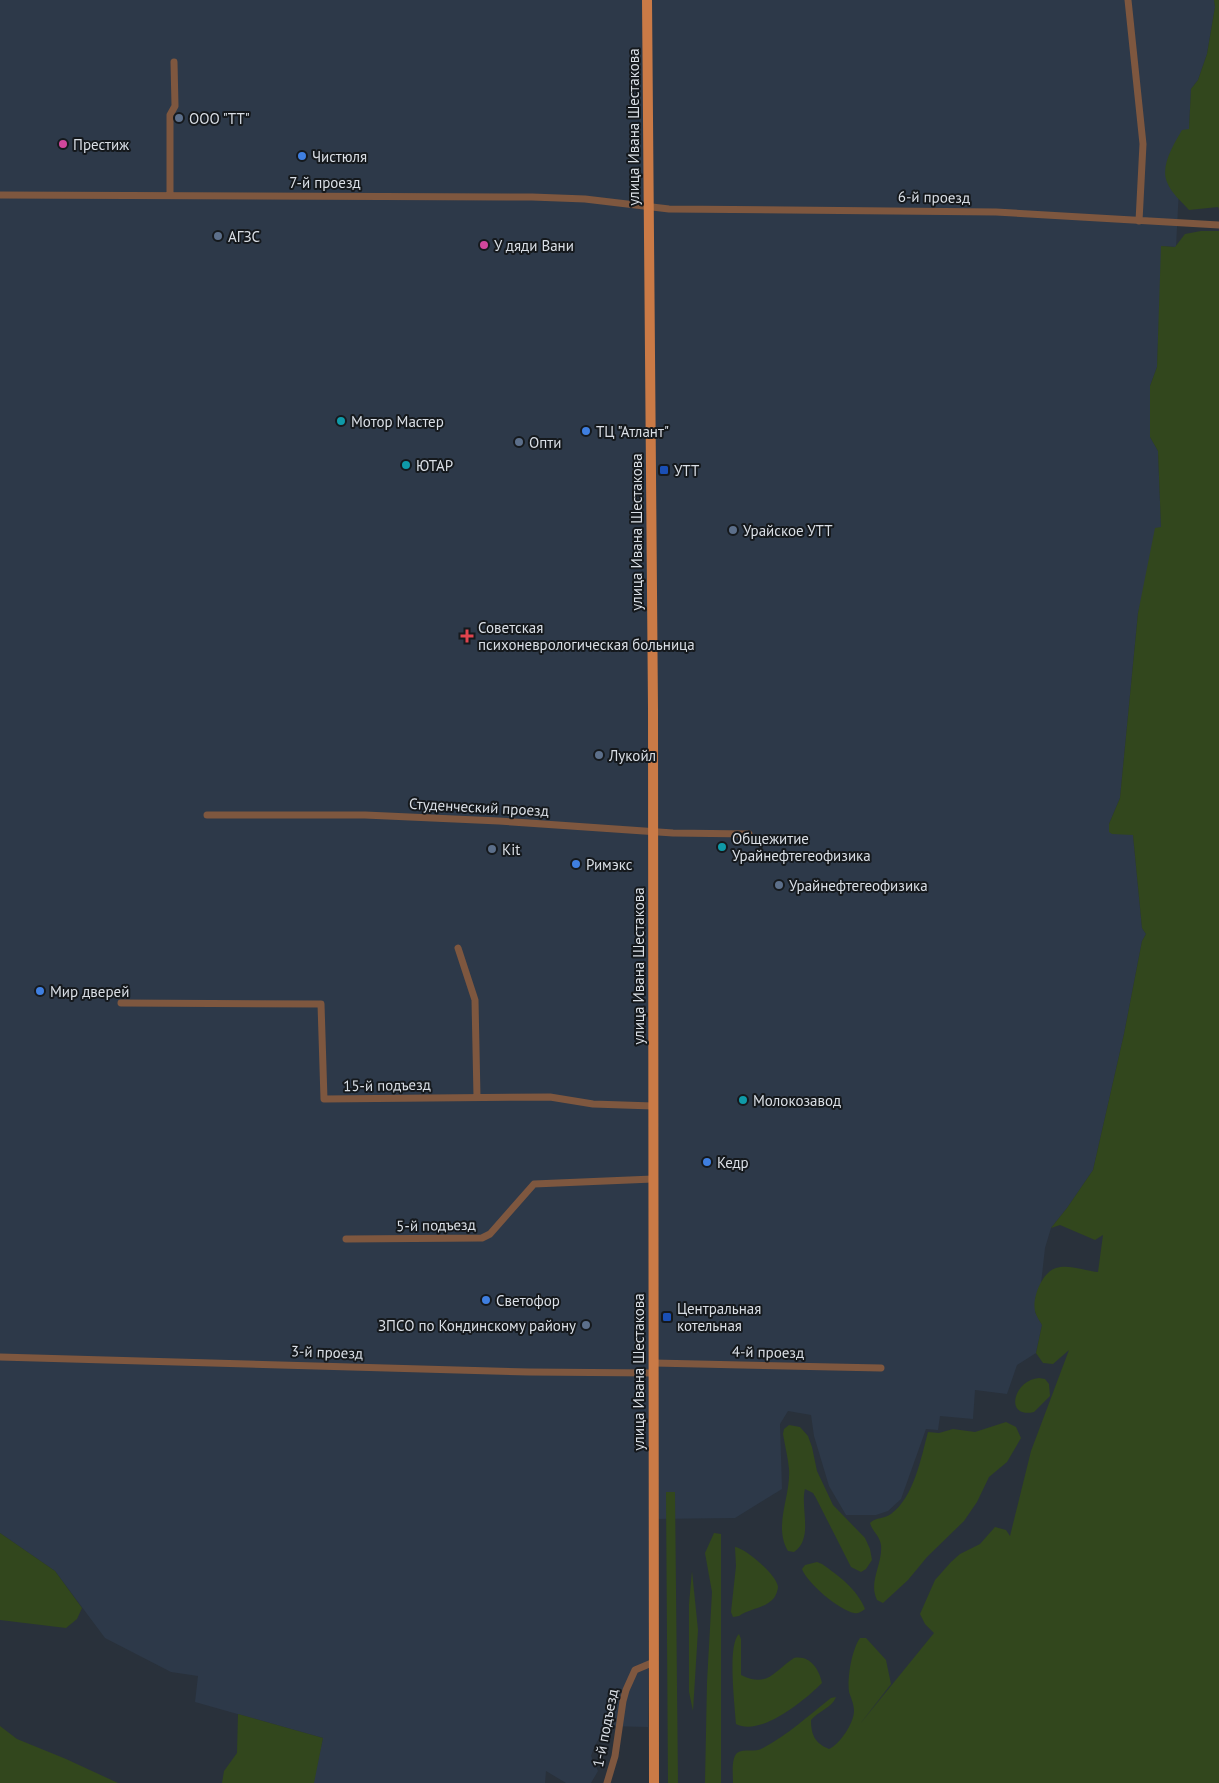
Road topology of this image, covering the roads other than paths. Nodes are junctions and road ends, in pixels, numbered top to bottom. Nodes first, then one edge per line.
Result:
1 (647, 0) edge
2 (1128, 0) edge
3 (174, 62) dead end
4 (0, 195) edge
5 (170, 196) junction
6 (649, 207) junction
7 (1139, 221) junction
8 (1219, 225) edge
9 (207, 815) dead end
10 (652, 831) junction
11 (749, 834) dead end
12 (458, 948) dead end
13 (121, 1004) dead end
14 (477, 1098) junction
15 (653, 1106) junction
16 (653, 1179) junction
17 (346, 1239) dead end
18 (0, 1357) edge
19 (653, 1368) junction
20 (881, 1368) dead end
21 (654, 1662) junction
22 (607, 1783) edge
23 (654, 1783) edge

1 - 6 main road, улица Ивана Шестакова
2 - 7 street
3 - 5 street
4 - 5 street, 7-й проезд
5 - 6 street, 7-й проезд
6 - 7 street, 6-й проезд
6 - 10 main road, улица Ивана Шестакова
7 - 8 street, 6-й проезд
9 - 10 street, Студенческий проезд
10 - 11 street, Студенческий проезд
10 - 15 main road, улица Ивана Шестакова
12 - 14 street
13 - 14 street, 15-й подъезд
14 - 15 street, 15-й подъезд
15 - 16 main road, улица Ивана Шестакова
16 - 17 street, 5-й подъезд
16 - 19 main road, улица Ивана Шестакова
18 - 19 street, 3-й проезд
19 - 20 street, 4-й проезд
19 - 21 main road, улица Ивана Шестакова
21 - 22 street, 1-й подъезд
21 - 23 main road, улица Ивана Шестакова

